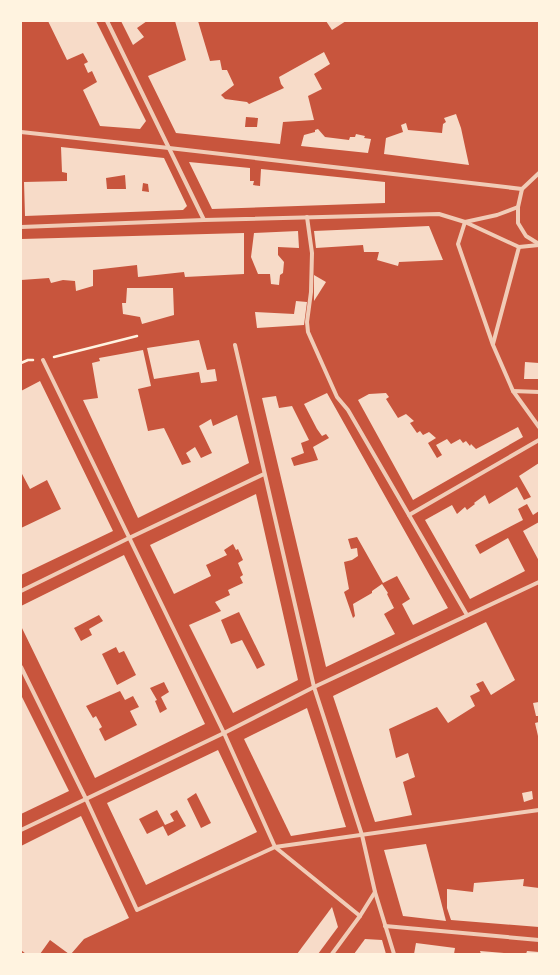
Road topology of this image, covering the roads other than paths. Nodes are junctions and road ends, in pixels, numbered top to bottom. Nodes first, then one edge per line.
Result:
1 (107, 21) edge
2 (21, 132) edge
3 (169, 148) junction
4 (539, 173) edge
5 (522, 189) junction
6 (518, 207) junction
7 (307, 217) junction
8 (204, 220) junction
9 (465, 222) junction
10 (21, 227) edge
11 (539, 245) edge
12 (519, 247) junction
13 (493, 344) junction
14 (235, 346) dead end
15 (43, 360) road end
16 (513, 391) junction
17 (539, 392) edge
18 (539, 427) edge
19 (539, 440) edge
20 (264, 474) junction
21 (409, 515) junction
22 (129, 538) junction
23 (539, 582) edge
24 (21, 591) edge
25 (467, 615) junction
26 (21, 666) edge
27 (314, 687) junction
28 (224, 733) junction
29 (86, 799) junction
30 (539, 810) edge
31 (21, 830) edge
32 (362, 835) junction
33 (275, 847) junction
34 (375, 892) junction
35 (360, 916) junction
36 (385, 926) junction
37 (539, 940) edge
38 (332, 954) edge
39 (394, 954) edge

1 - 3 street
2 - 3 street
3 - 5 street
3 - 8 street
4 - 5 street
5 - 6 street
6 - 9 street
6 - 11 street
7 - 8 street
7 - 9 street
7 - 21 street
8 - 10 street
9 - 12 street
9 - 13 street
11 - 12 street
12 - 13 street
13 - 16 street
14 - 20 street
15 - 22 street
16 - 17 street
16 - 18 street
19 - 21 street
20 - 22 street
20 - 27 street
21 - 25 street
22 - 24 street
22 - 28 street
23 - 25 street
25 - 27 street
26 - 29 street
27 - 28 street
27 - 32 street
28 - 29 street
28 - 33 street
29 - 31 street
29 - 33 street
30 - 32 street
32 - 33 street
32 - 34 street
33 - 35 street
34 - 35 street
34 - 36 street
35 - 38 street
36 - 37 street
36 - 39 street

